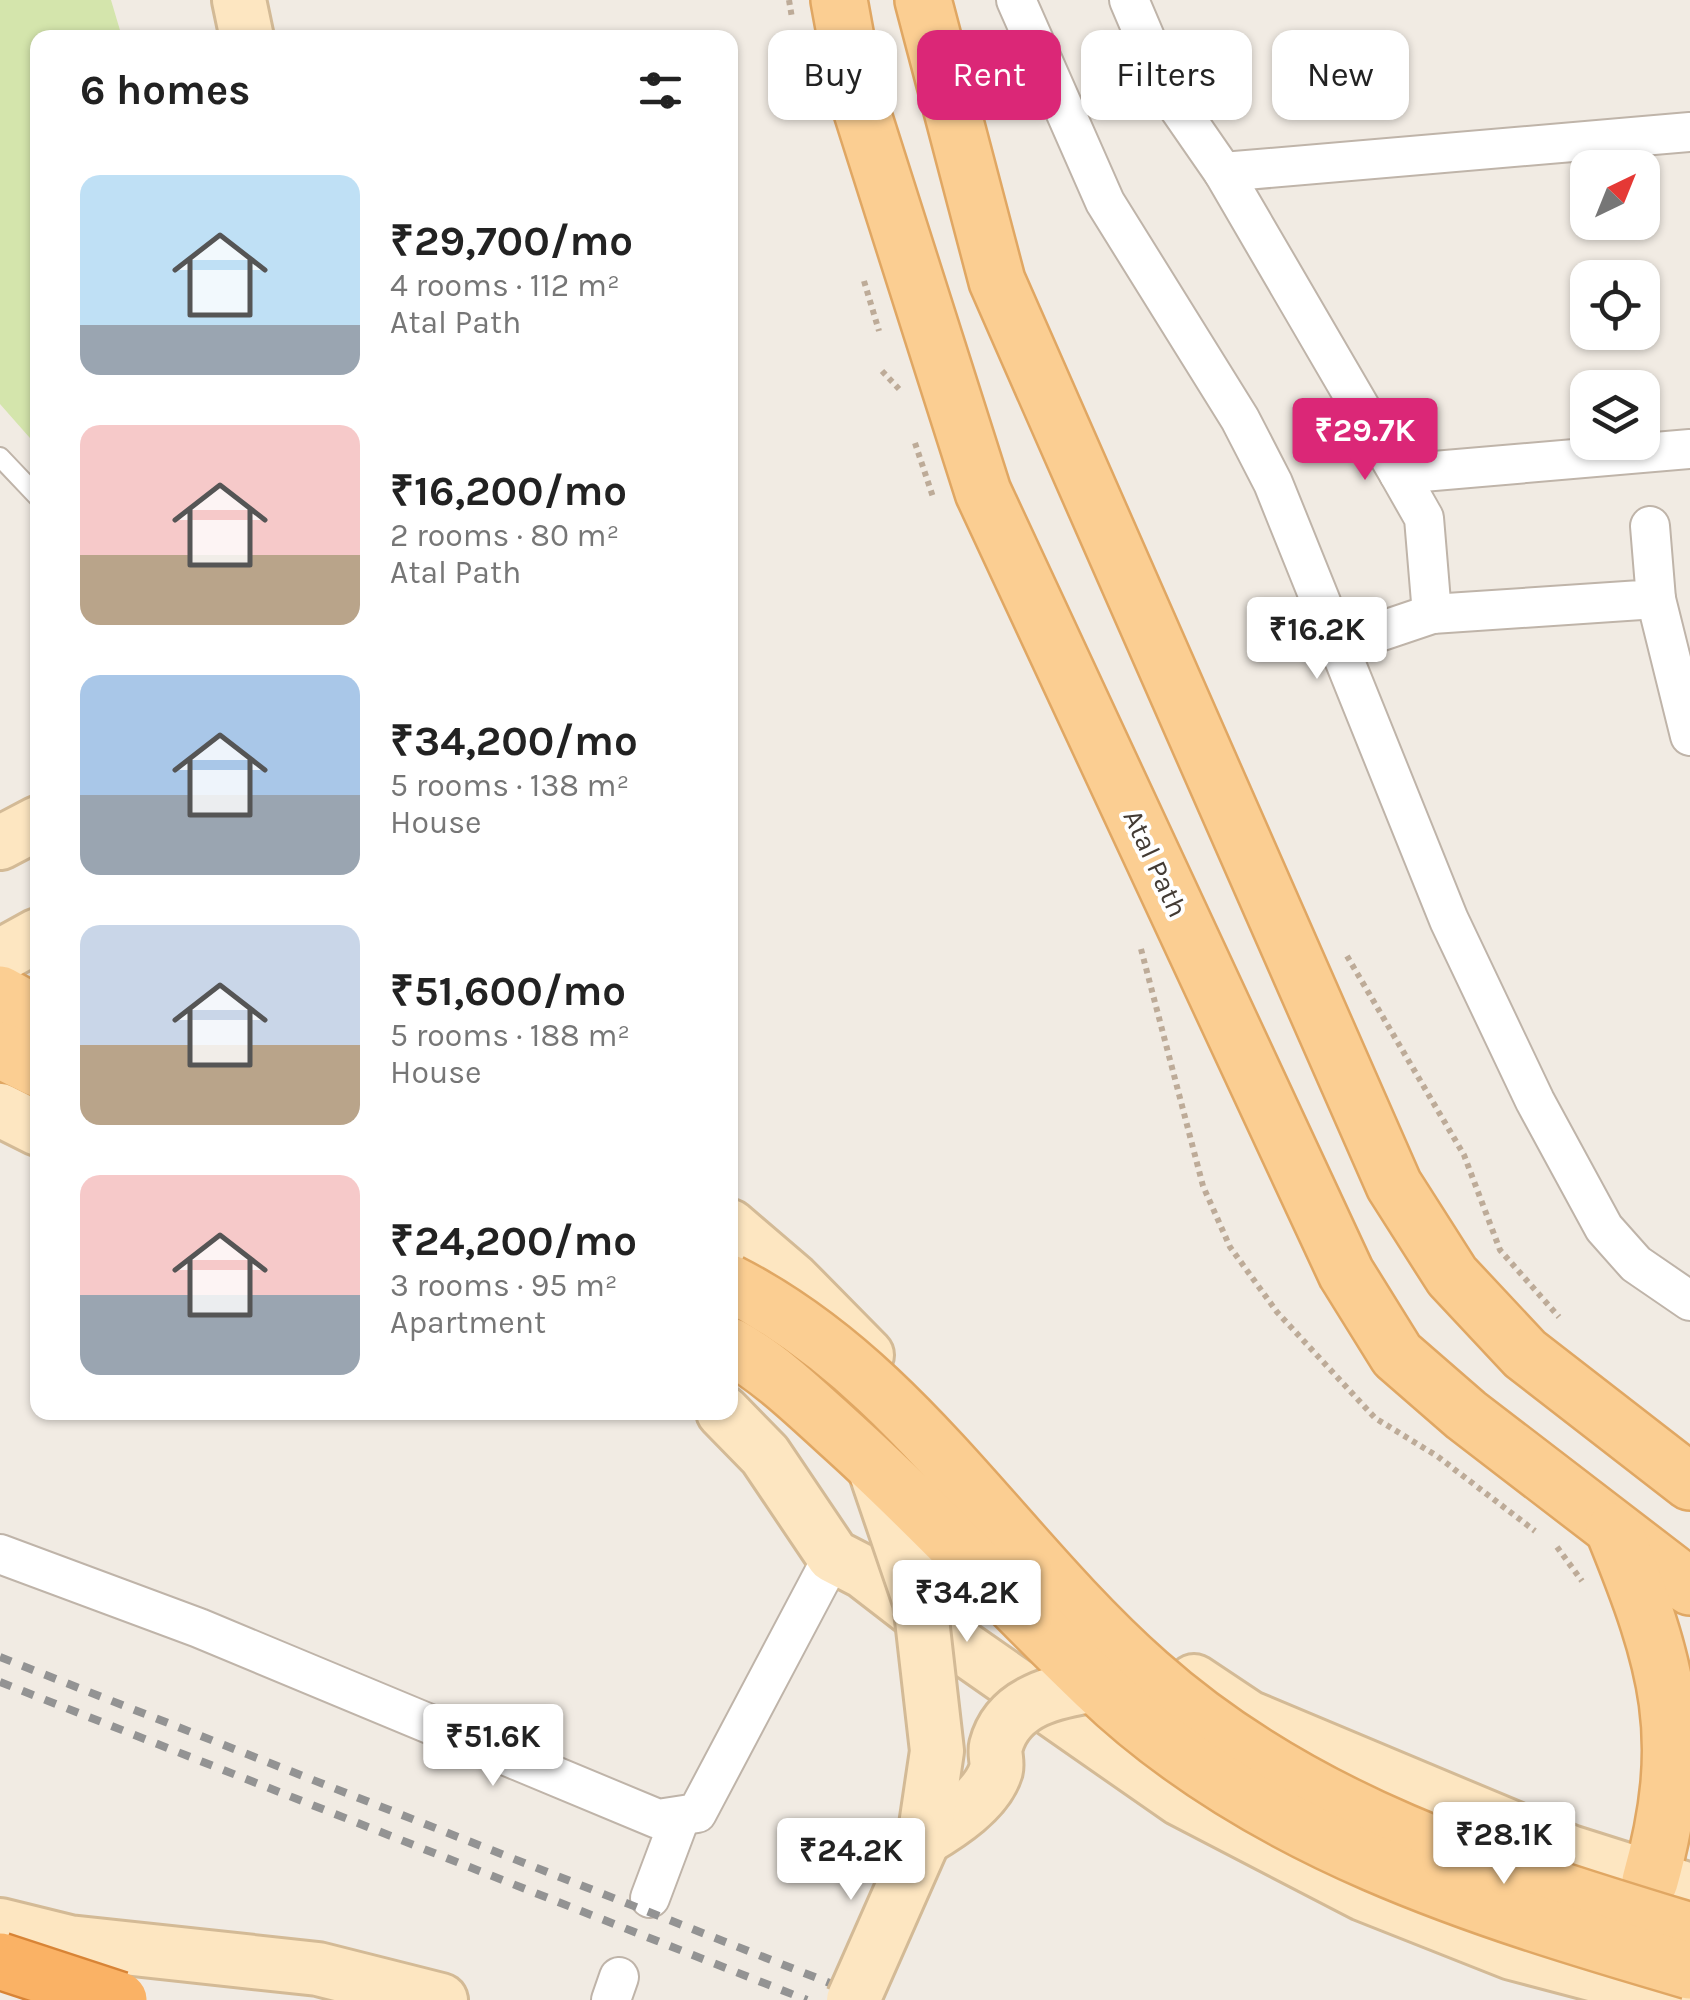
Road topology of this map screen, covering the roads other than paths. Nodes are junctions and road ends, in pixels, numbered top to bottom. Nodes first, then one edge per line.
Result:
1 (238, 0) edge
2 (839, 0) edge
3 (923, 0) edge
4 (1016, 0) edge
5 (1130, 0) edge
6 (245, 30) edge
7 (1690, 132) edge
8 (1224, 172) junction
9 (1690, 449) edge
10 (0, 457) edge
11 (1399, 474) junction
12 (30, 489) edge
13 (1650, 526) dead end
14 (1656, 599) junction
15 (1432, 614) junction
16 (1340, 645) junction
17 (1690, 736) edge
18 (30, 826) edge
19 (0, 843) edge
20 (30, 939) edge
21 (0, 956) edge
22 (0, 994) edge
23 (30, 1011) edge
24 (0, 1050) edge
25 (30, 1065) edge
26 (0, 1110) edge
27 (30, 1125) edge
28 (738, 1250) edge
29 (738, 1252) edge
30 (1690, 1301) edge
31 (831, 1319) junction
32 (738, 1352) edge
33 (738, 1402) edge
34 (731, 1420) edge
35 (873, 1464) junction
36 (1690, 1482) edge
37 (1614, 1531) junction
38 (0, 1554) edge
39 (833, 1556) junction
40 (1690, 1587) edge
41 (1096, 1686) junction
42 (680, 1818) junction
43 (1487, 1818) junction
44 (924, 1840) junction
45 (1670, 1886) edge
46 (650, 1898) dead end
47 (0, 1925) edge
48 (1444, 1925) junction
49 (1690, 1931) edge
50 (58, 1939) junction
51 (0, 1961) edge
52 (1690, 1972) edge
53 (44, 2000) edge
54 (119, 2000) edge
55 (441, 2000) edge
56 (853, 2000) edge
57 (1690, 2000) edge

1 - 6 main road
2 - 37 main road, Atal Path
3 - 36 main road
4 - 16 street
5 - 8 street
7 - 8 street
8 - 11 street
9 - 11 street
10 - 12 lane
11 - 15 street
13 - 14 street
14 - 15 street
14 - 17 street
15 - 16 street
16 - 30 street
18 - 19 main road
20 - 21 main road
22 - 23 main road
24 - 25 main road
26 - 27 main road
28 - 31 main road
29 - 49 main road, bridge
31 - 33 main road
31 - 43 main road
32 - 35 main road, bridge
34 - 39 main road
35 - 41 main road, bridge
35 - 44 main road, bridge
37 - 40 main road, Atal Path
37 - 45 main road
38 - 42 street
39 - 42 street
39 - 48 main road
41 - 44 main road, bridge
41 - 52 main road, bridge
42 - 46 street
43 - 45 main road
43 - 48 main road
44 - 56 main road, bridge
47 - 50 main road
48 - 57 main road
50 - 53 street
50 - 55 main road
51 - 54 highway, bridge

